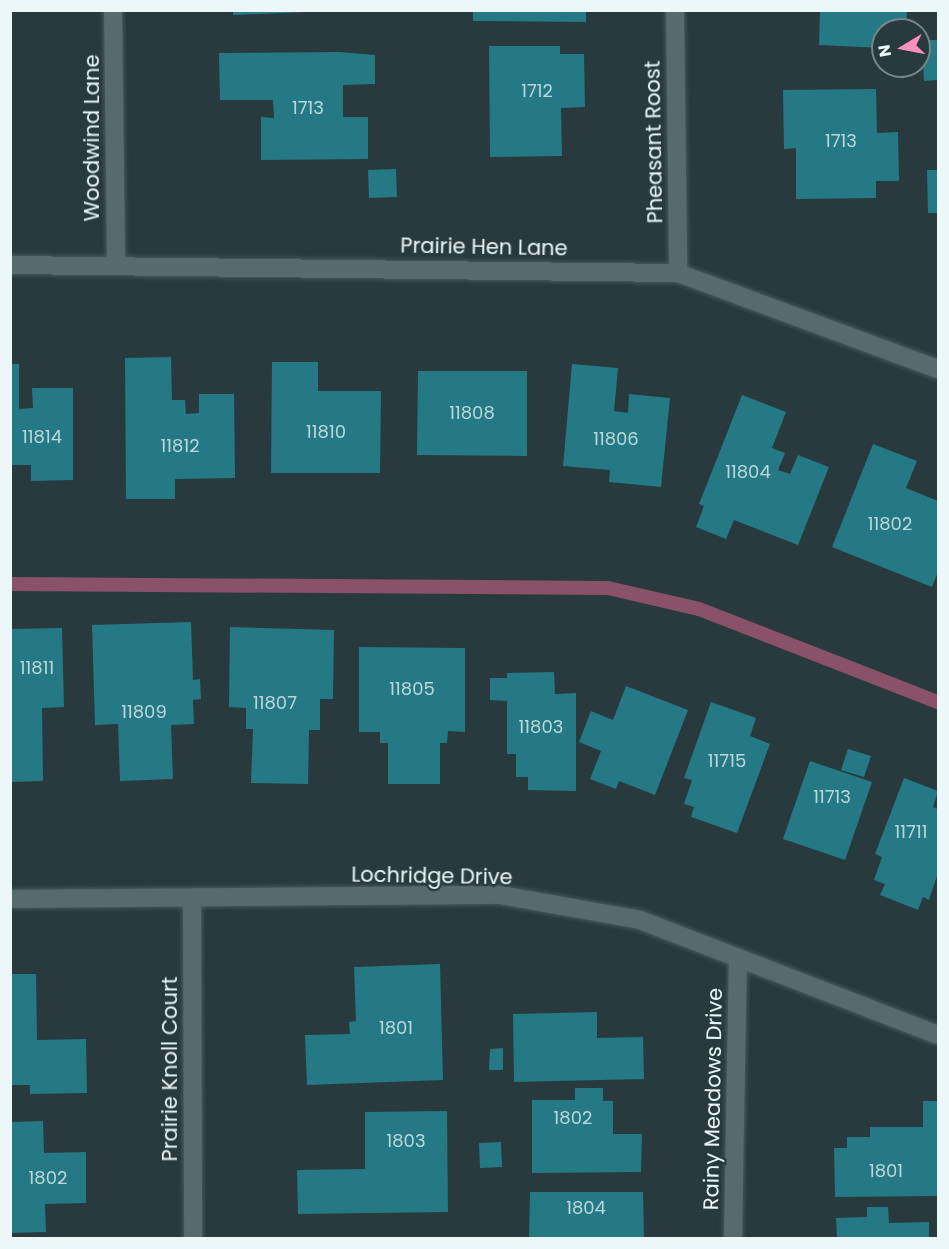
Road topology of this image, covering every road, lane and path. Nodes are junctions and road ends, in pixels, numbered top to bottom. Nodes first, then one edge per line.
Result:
1 (113, 10) edge
2 (675, 10) edge
3 (116, 264) junction
4 (10, 265) edge
5 (678, 273) junction
6 (939, 369) edge
7 (10, 899) edge
8 (192, 900) junction
9 (738, 961) junction
10 (939, 1035) edge
11 (193, 1239) edge
12 (733, 1239) edge

1 - 3 street, Woodwind Lane
2 - 5 street, Pheasant Roost
3 - 4 street, Prairie Hen Lane
3 - 5 street, Prairie Hen Lane
5 - 6 street, Prairie Hen Lane
7 - 8 street, Lochridge Drive
8 - 9 street, Lochridge Drive
8 - 11 street, Prairie Knoll Court
9 - 10 street, Lochridge Drive
9 - 12 street, Rainy Meadows Drive

